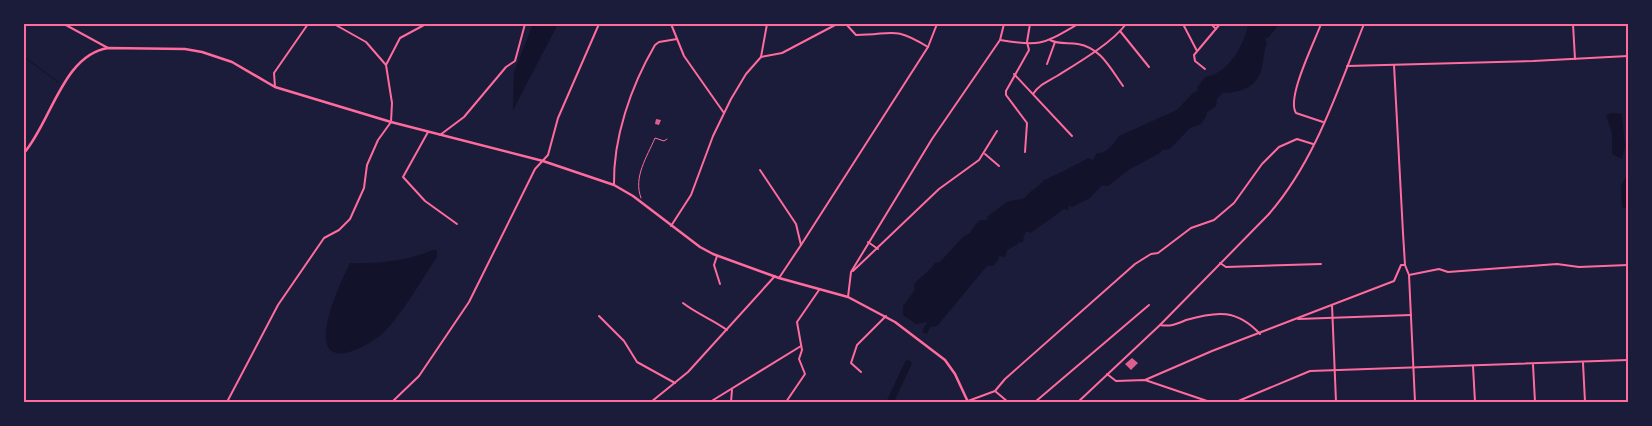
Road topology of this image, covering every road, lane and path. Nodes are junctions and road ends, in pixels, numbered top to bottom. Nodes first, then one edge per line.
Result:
1 (64, 24) edge
2 (308, 24) edge
3 (334, 24) edge
4 (426, 24) edge
5 (525, 24) edge
6 (599, 24) edge
7 (671, 24) edge
8 (837, 24) edge
9 (846, 24) edge
10 (937, 24) edge
11 (1004, 24) edge
12 (1030, 24) edge
13 (1078, 24) edge
14 (1126, 24) edge
15 (1183, 24) edge
16 (1211, 24) edge
17 (1220, 24) edge
18 (1321, 24) edge
19 (1364, 24) edge
20 (1574, 24) edge
21 (768, 25) edge
22 (1216, 29) junction
23 (1120, 31) junction
24 (677, 39) junction
25 (1000, 40) junction
26 (1050, 40) junction
27 (1055, 42) junction
28 (1028, 45) junction
29 (108, 48) junction
30 (928, 48) junction
31 (1095, 50) junction
32 (1197, 52) junction
33 (761, 56) junction
34 (1628, 56) edge
35 (1575, 60) junction
36 (1048, 64) dead end
37 (386, 65) junction
38 (1394, 65) junction
39 (1150, 66) dead end
40 (1347, 66) junction
41 (1205, 69) dead end
42 (1014, 74) junction
43 (1123, 86) dead end
44 (275, 87) junction
45 (1033, 94) junction
46 (724, 113) junction
47 (391, 122) junction
48 (1323, 122) junction
49 (997, 131) dead end
50 (428, 132) junction
51 (440, 135) junction
52 (1072, 136) dead end
53 (667, 139) dead end
54 (1313, 144) junction
55 (1025, 152) dead end
56 (24, 153) edge
57 (985, 154) junction
58 (543, 161) junction
59 (999, 166) dead end
60 (760, 170) dead end
61 (614, 185) junction
62 (643, 203) junction
63 (457, 224) dead end
64 (671, 226) junction
65 (868, 242) junction
66 (801, 245) junction
67 (878, 249) junction
68 (717, 256) junction
69 (1220, 263) junction
70 (1321, 264) dead end
71 (1405, 265) junction
72 (1628, 265) edge
73 (851, 272) junction
74 (1410, 275) junction
75 (777, 277) junction
76 (720, 284) dead end
77 (819, 290) junction
78 (848, 297) junction
79 (684, 303) dead end
80 (1149, 305) dead end
81 (1332, 305) junction
82 (1411, 315) junction
83 (598, 316) dead end
84 (886, 316) junction
85 (1333, 318) junction
86 (1296, 319) junction
87 (1160, 325) junction
88 (727, 330) junction
89 (1260, 334) junction
90 (801, 346) junction
91 (1628, 360) edge
92 (1583, 363) junction
93 (1532, 365) junction
94 (1473, 366) junction
95 (1413, 367) junction
96 (1334, 370) junction
97 (862, 372) dead end
98 (1106, 374) junction
99 (1145, 380) junction
100 (675, 383) junction
101 (732, 389) junction
102 (995, 391) junction
103 (227, 402) edge
104 (392, 402) edge
105 (651, 402) edge
106 (710, 402) edge
107 (731, 402) edge
108 (786, 402) edge
109 (968, 402) edge
110 (1008, 402) edge
111 (1035, 402) edge
112 (1078, 402) edge
113 (1210, 402) edge
114 (1236, 402) edge
115 (1336, 402) edge
116 (1415, 402) edge
117 (1475, 402) edge
118 (1534, 402) edge
119 (1585, 402) edge

1 - 29 street
2 - 44 street
3 - 37 street
4 - 37 street
5 - 51 street
6 - 58 street
7 - 24 street
8 - 33 street
9 - 30 street
10 - 30 street
11 - 25 street
12 - 28 street
13 - 26 street
14 - 23 street
15 - 32 street
16 - 22 street
17 - 22 street
18 - 48 street
19 - 40 street
20 - 35 street
21 - 33 street
22 - 32 street
23 - 31 street
23 - 39 street
24 - 46 street
24 - 61 street
25 - 28 street
25 - 65 street
26 - 27 street
26 - 28 street
27 - 31 street
27 - 36 street
28 - 42 street
29 - 44 street
29 - 56 street
30 - 66 street
31 - 43 street
31 - 45 street
32 - 41 street
33 - 46 street
34 - 35 street
35 - 38 street
37 - 47 street
38 - 40 street
38 - 71 street
40 - 48 street
42 - 45 street
42 - 55 street
44 - 47 street
45 - 52 street
46 - 64 street
47 - 50 street
47 - 103 street
48 - 54 street
49 - 57 street
50 - 51 street
50 - 63 street
51 - 58 street
53 - 62 path
54 - 69 street
54 - 102 street
57 - 59 street
57 - 67 street
58 - 61 street
58 - 104 street
60 - 66 street
61 - 62 street
62 - 64 street
64 - 68 street
65 - 67 street
65 - 73 street
66 - 75 street
67 - 73 street
68 - 75 street
68 - 76 street
69 - 70 street
69 - 87 street
71 - 74 street
71 - 81 street
72 - 74 street
73 - 78 street
74 - 82 street
75 - 77 street
75 - 88 street
77 - 78 street
77 - 90 street
78 - 84 street
79 - 88 street
80 - 111 street
81 - 85 street
81 - 86 street
82 - 85 street
82 - 95 street
83 - 100 street
84 - 97 street
84 - 109 street
85 - 86 street
85 - 96 street
86 - 89 street
87 - 89 street
87 - 98 street
88 - 100 street
89 - 99 street
90 - 101 street
90 - 108 street
91 - 92 street
92 - 93 street
92 - 119 street
93 - 94 street
93 - 118 street
94 - 95 street
94 - 117 street
95 - 96 street
95 - 116 street
96 - 114 street
96 - 115 street
98 - 99 street
98 - 112 street
99 - 113 street
100 - 105 street
101 - 106 street
101 - 107 street
102 - 109 street
102 - 110 street

